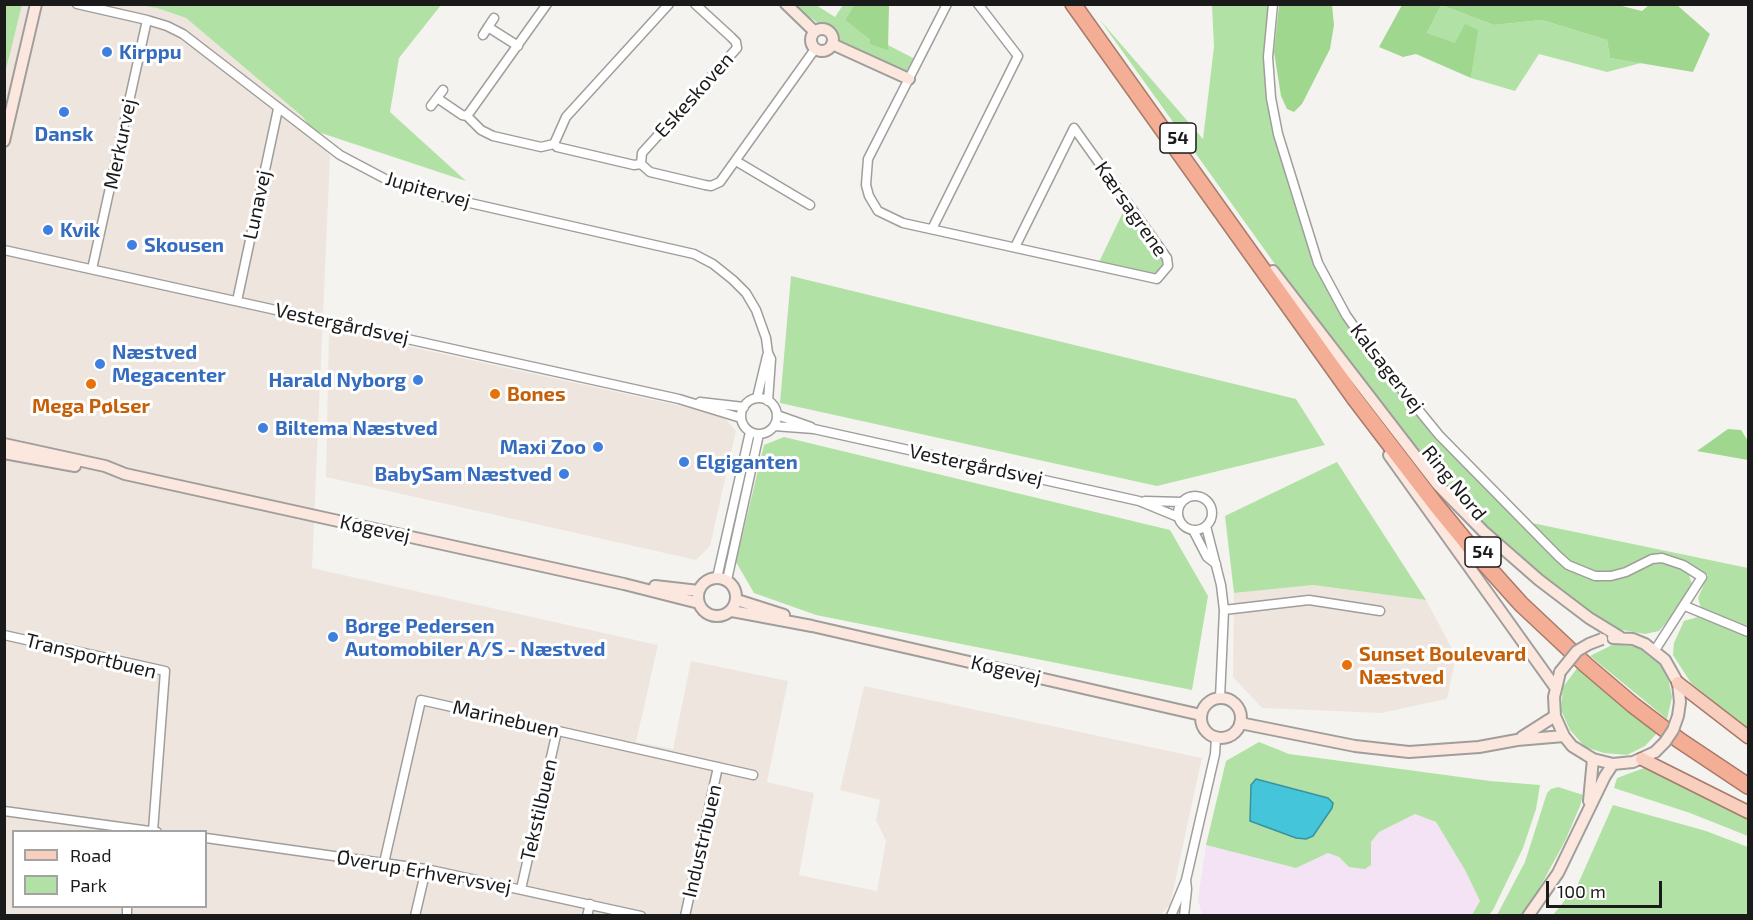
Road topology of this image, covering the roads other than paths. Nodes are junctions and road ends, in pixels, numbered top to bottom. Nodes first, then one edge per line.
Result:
1 (36, 4) edge
2 (77, 4) edge
3 (547, 4) edge
4 (669, 4) edge
5 (695, 4) edge
6 (786, 4) edge
7 (947, 4) edge
8 (978, 4) edge
9 (1073, 4) edge
10 (1082, 4) edge
11 (1273, 4) edge
12 (494, 18) dead end
13 (147, 20) junction
14 (488, 27) junction
15 (814, 31) junction
16 (483, 35) dead end
17 (832, 44) junction
18 (518, 46) junction
19 (815, 49) junction
20 (909, 79) junction
21 (443, 90) dead end
22 (437, 98) junction
23 (431, 106) dead end
24 (278, 109) junction
25 (467, 116) junction
26 (4, 141) edge
27 (554, 144) junction
28 (736, 160) junction
29 (641, 164) junction
30 (810, 205) dead end
31 (932, 229) junction
32 (1015, 247) junction
33 (4, 250) edge
34 (92, 269) junction
35 (1273, 271) junction
36 (237, 300) junction
37 (768, 353) junction
38 (757, 398) junction
39 (679, 399) junction
40 (1354, 399) junction
41 (768, 401) junction
42 (744, 407) junction
43 (777, 415) junction
44 (741, 418) junction
45 (774, 426) junction
46 (814, 429) junction
47 (755, 433) junction
48 (4, 444) edge
49 (4, 453) edge
50 (125, 474) junction
51 (1139, 501) junction
52 (1182, 502) junction
53 (1178, 517) junction
54 (1206, 526) junction
55 (1193, 530) junction
56 (1216, 565) junction
57 (722, 579) junction
58 (624, 584) junction
59 (699, 591) junction
60 (699, 603) junction
61 (734, 605) junction
62 (1685, 606) junction
63 (1224, 610) junction
64 (1380, 611) dead end
65 (1749, 632) edge
66 (4, 635) edge
67 (1620, 638) junction
68 (1655, 650) junction
69 (1678, 683) junction
70 (1555, 687) junction
71 (1220, 698) junction
72 (1201, 715) junction
73 (1555, 716) junction
74 (1240, 723) junction
75 (556, 731) junction
76 (1564, 736) junction
77 (1749, 737) edge
78 (1216, 738) junction
79 (1517, 740) junction
80 (1593, 759) junction
81 (1642, 759) junction
82 (1613, 764) junction
83 (718, 767) junction
84 (753, 775) dead end
85 (1749, 780) edge
86 (1749, 786) edge
87 (1588, 810) junction
88 (4, 811) edge
89 (1749, 812) edge
90 (133, 830) edge
91 (155, 830) edge
92 (207, 838) edge
93 (384, 863) junction
94 (426, 869) junction
95 (1186, 880) junction
96 (521, 889) junction
97 (590, 904) junction
98 (415, 915) edge
99 (587, 915) edge
100 (641, 915) edge
101 (685, 915) edge
102 (1171, 915) edge
103 (1184, 915) edge
104 (1528, 915) edge

1 - 26 street
2 - 13 street, Jupitervej
3 - 18 street
4 - 27 street
5 - 29 street, Eskeskoven
6 - 15 street
7 - 20 street, Kærsagrene
8 - 31 street
9 - 40 highway, 54
10 - 35 highway, 54
11 - 62 street, Kalsagervej
12 - 14 street
13 - 24 street, Jupitervej
13 - 34 street, Merkurvej
14 - 16 street
14 - 18 street
15 - 17 street
15 - 19 street
17 - 19 street
17 - 20 street
18 - 25 street
19 - 28 street
20 - 31 street, Kærsagrene
21 - 22 street
22 - 23 street
22 - 25 street
24 - 36 street, Lunavej
24 - 37 street, Jupitervej
25 - 27 street
27 - 29 street
28 - 29 street
28 - 30 street
31 - 32 street, Kærsagrene
32 - 32 street, Kærsagrene
33 - 34 street, Vestergårdsvej
34 - 36 street, Vestergårdsvej
35 - 67 street
35 - 85 highway, Ring Nord / 54
36 - 39 street, Vestergårdsvej
37 - 38 street, Jupitervej
37 - 41 street, Jupitervej
38 - 41 street
38 - 42 street
39 - 42 street, Vestergårdsvej
39 - 44 street, Vestergårdsvej
40 - 70 street
40 - 86 highway, 54
41 - 43 street
42 - 44 street
43 - 45 street
43 - 46 street, Vestergårdsvej
44 - 47 street
45 - 46 street, Vestergårdsvej
45 - 47 street
46 - 51 street, Vestergårdsvej
47 - 57 street
48 - 50 street, Køgevej
49 - 50 street, Køgevej
50 - 58 street, Køgevej
51 - 52 street, Vestergårdsvej
51 - 53 street, Vestergårdsvej
52 - 53 street
52 - 54 street
53 - 55 street
54 - 55 street
54 - 56 street
55 - 56 street
56 - 63 street
57 - 59 street
57 - 61 street
58 - 59 street, Køgevej
58 - 60 street, Køgevej
59 - 60 street
60 - 61 street
61 - 72 street, Køgevej
62 - 65 street
62 - 68 street, Kalsagervej
63 - 64 street
63 - 71 street
66 - 91 street, Transportbuen
67 - 68 street
67 - 70 street, bridge
68 - 69 street
69 - 77 main road
69 - 81 street, bridge
70 - 73 street
71 - 72 street
71 - 74 street
72 - 78 street
73 - 76 street
73 - 79 street
74 - 78 street
74 - 79 street
75 - 83 street, Marinebuen
75 - 93 street, Marinebuen
75 - 96 street, Tekstilbuen
76 - 79 street
76 - 80 street
78 - 95 street
80 - 82 street
80 - 87 street
81 - 82 street
81 - 89 main road
82 - 87 street
83 - 84 street, Marinebuen
83 - 101 street, Industribuen
87 - 104 street
88 - 90 street
92 - 93 street, Øverup Erhvervsvej
93 - 94 street, Øverup Erhvervsvej
94 - 96 street, Øverup Erhvervsvej
94 - 98 street
95 - 102 street
95 - 103 street
96 - 97 street, Øverup Erhvervsvej
97 - 99 street
97 - 100 street, Øverup Erhvervsvej

